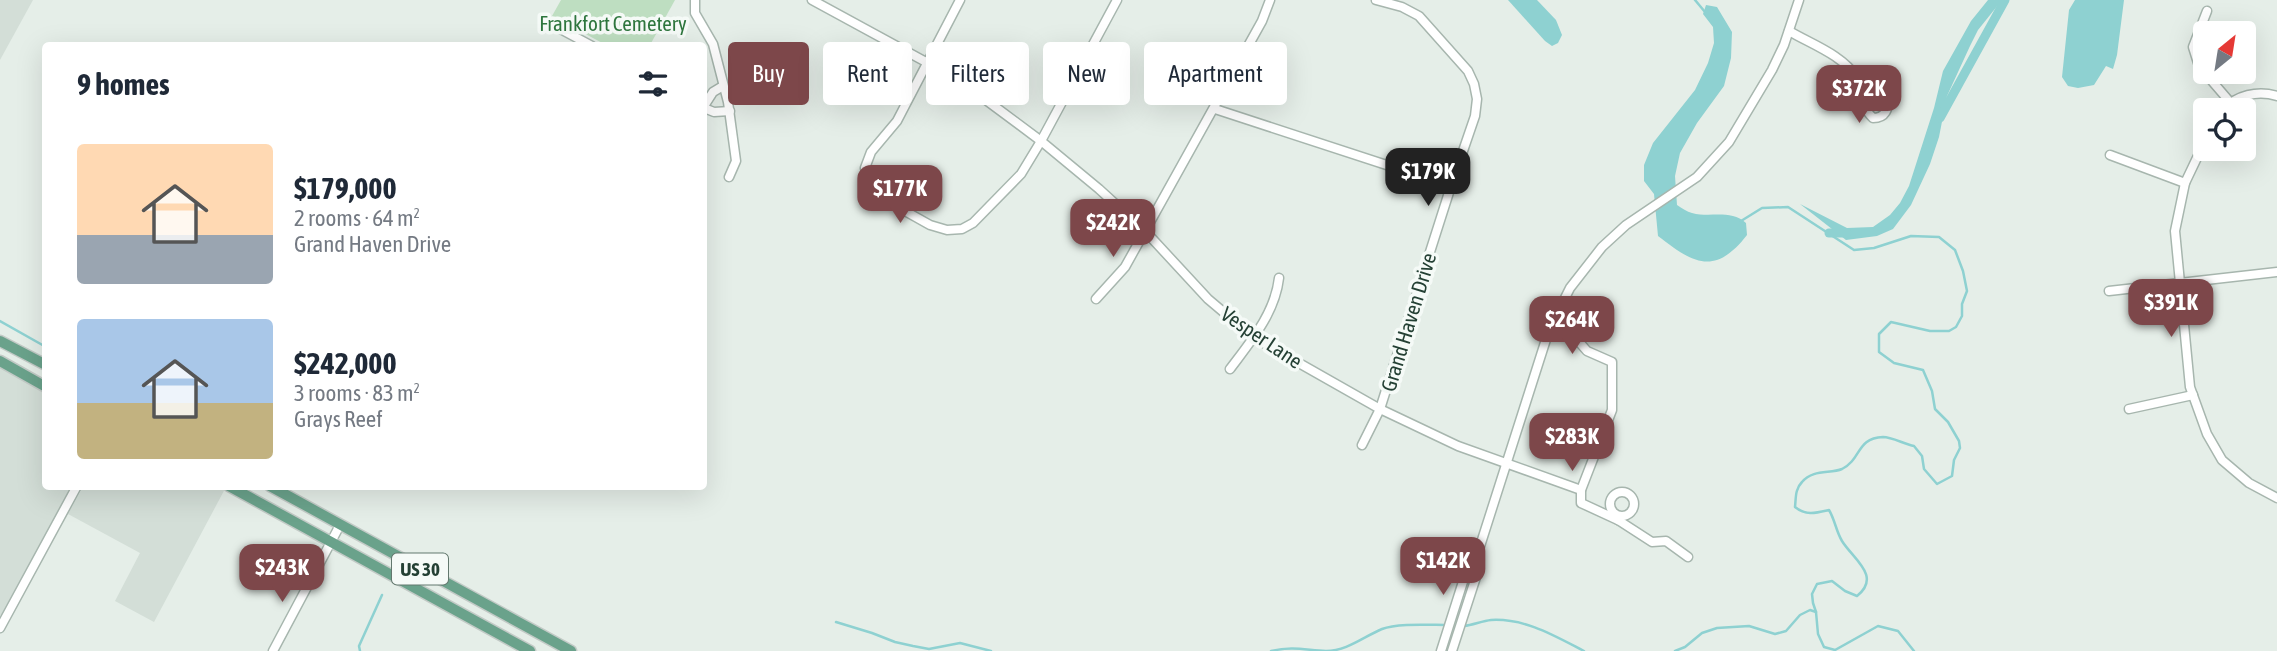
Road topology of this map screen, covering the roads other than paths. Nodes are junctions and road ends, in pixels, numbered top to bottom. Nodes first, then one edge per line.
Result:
1 (695, 0) edge
2 (812, 0) edge
3 (960, 0) edge
4 (1116, 0) edge
5 (1270, 0) edge
6 (1376, 0) edge
7 (1800, 0) edge
8 (2207, 11) dead end
9 (551, 24) dead end
10 (1789, 31) junction
11 (585, 42) edge
12 (924, 66) junction
13 (723, 86) junction
14 (1861, 90) junction
15 (2277, 96) edge
16 (2227, 98) edge
17 (2243, 98) edge
18 (707, 102) edge
19 (707, 108) edge
20 (1215, 109) junction
21 (730, 111) junction
22 (1041, 141) junction
23 (2110, 155) dead end
24 (2195, 161) edge
25 (729, 177) dead end
26 (2185, 183) junction
27 (1451, 186) junction
28 (1146, 232) junction
29 (2277, 272) edge
30 (1279, 278) dead end
31 (2179, 284) junction
32 (2109, 291) dead end
33 (1096, 299) dead end
34 (1558, 312) junction
35 (1253, 337) junction
36 (0, 341) edge
37 (0, 361) edge
38 (42, 363) edge
39 (1230, 369) dead end
40 (42, 385) edge
41 (2193, 395) junction
42 (1380, 409) junction
43 (2129, 409) dead end
44 (1362, 445) dead end
45 (1506, 462) junction
46 (75, 490) edge
47 (236, 490) edge
48 (277, 490) edge
49 (1581, 490) junction
50 (2277, 498) edge
51 (340, 525) junction
52 (331, 542) junction
53 (1688, 557) dead end
54 (1474, 565) junction
55 (0, 628) edge
56 (273, 651) edge
57 (530, 651) edge
58 (571, 651) edge
59 (1441, 651) edge
60 (1452, 651) edge

1 - 13 street
2 - 12 street, Vesper Lane
3 - 12 street
4 - 22 street
5 - 20 street
6 - 27 street, Grand Haven Drive
7 - 10 street
8 - 16 street
9 - 11 street
10 - 14 street
10 - 34 street
12 - 22 street, Vesper Lane
12 - 22 street
13 - 18 street
13 - 21 street
14 - 14 street
15 - 17 street
19 - 21 street
20 - 27 street
20 - 28 street
21 - 25 street
22 - 28 street, Vesper Lane
23 - 26 street
24 - 26 street
26 - 31 street
27 - 42 street, Grand Haven Drive
28 - 33 street
28 - 35 street, Vesper Lane
29 - 31 street
30 - 35 street
31 - 32 street
31 - 41 street
34 - 45 street
34 - 49 street
35 - 39 street
35 - 42 street, Vesper Lane
36 - 38 main road
37 - 40 main road
41 - 43 street
41 - 50 street
42 - 44 street, Grand Haven Drive
42 - 45 street, Vesper Lane
45 - 49 street, Vesper Lane
45 - 54 street
46 - 55 street
47 - 52 main road, US 30
48 - 51 main road, US 30
49 - 53 street
51 - 52 street
51 - 58 main road, US 30
52 - 56 street
52 - 57 main road, US 30
54 - 59 street
54 - 60 street

